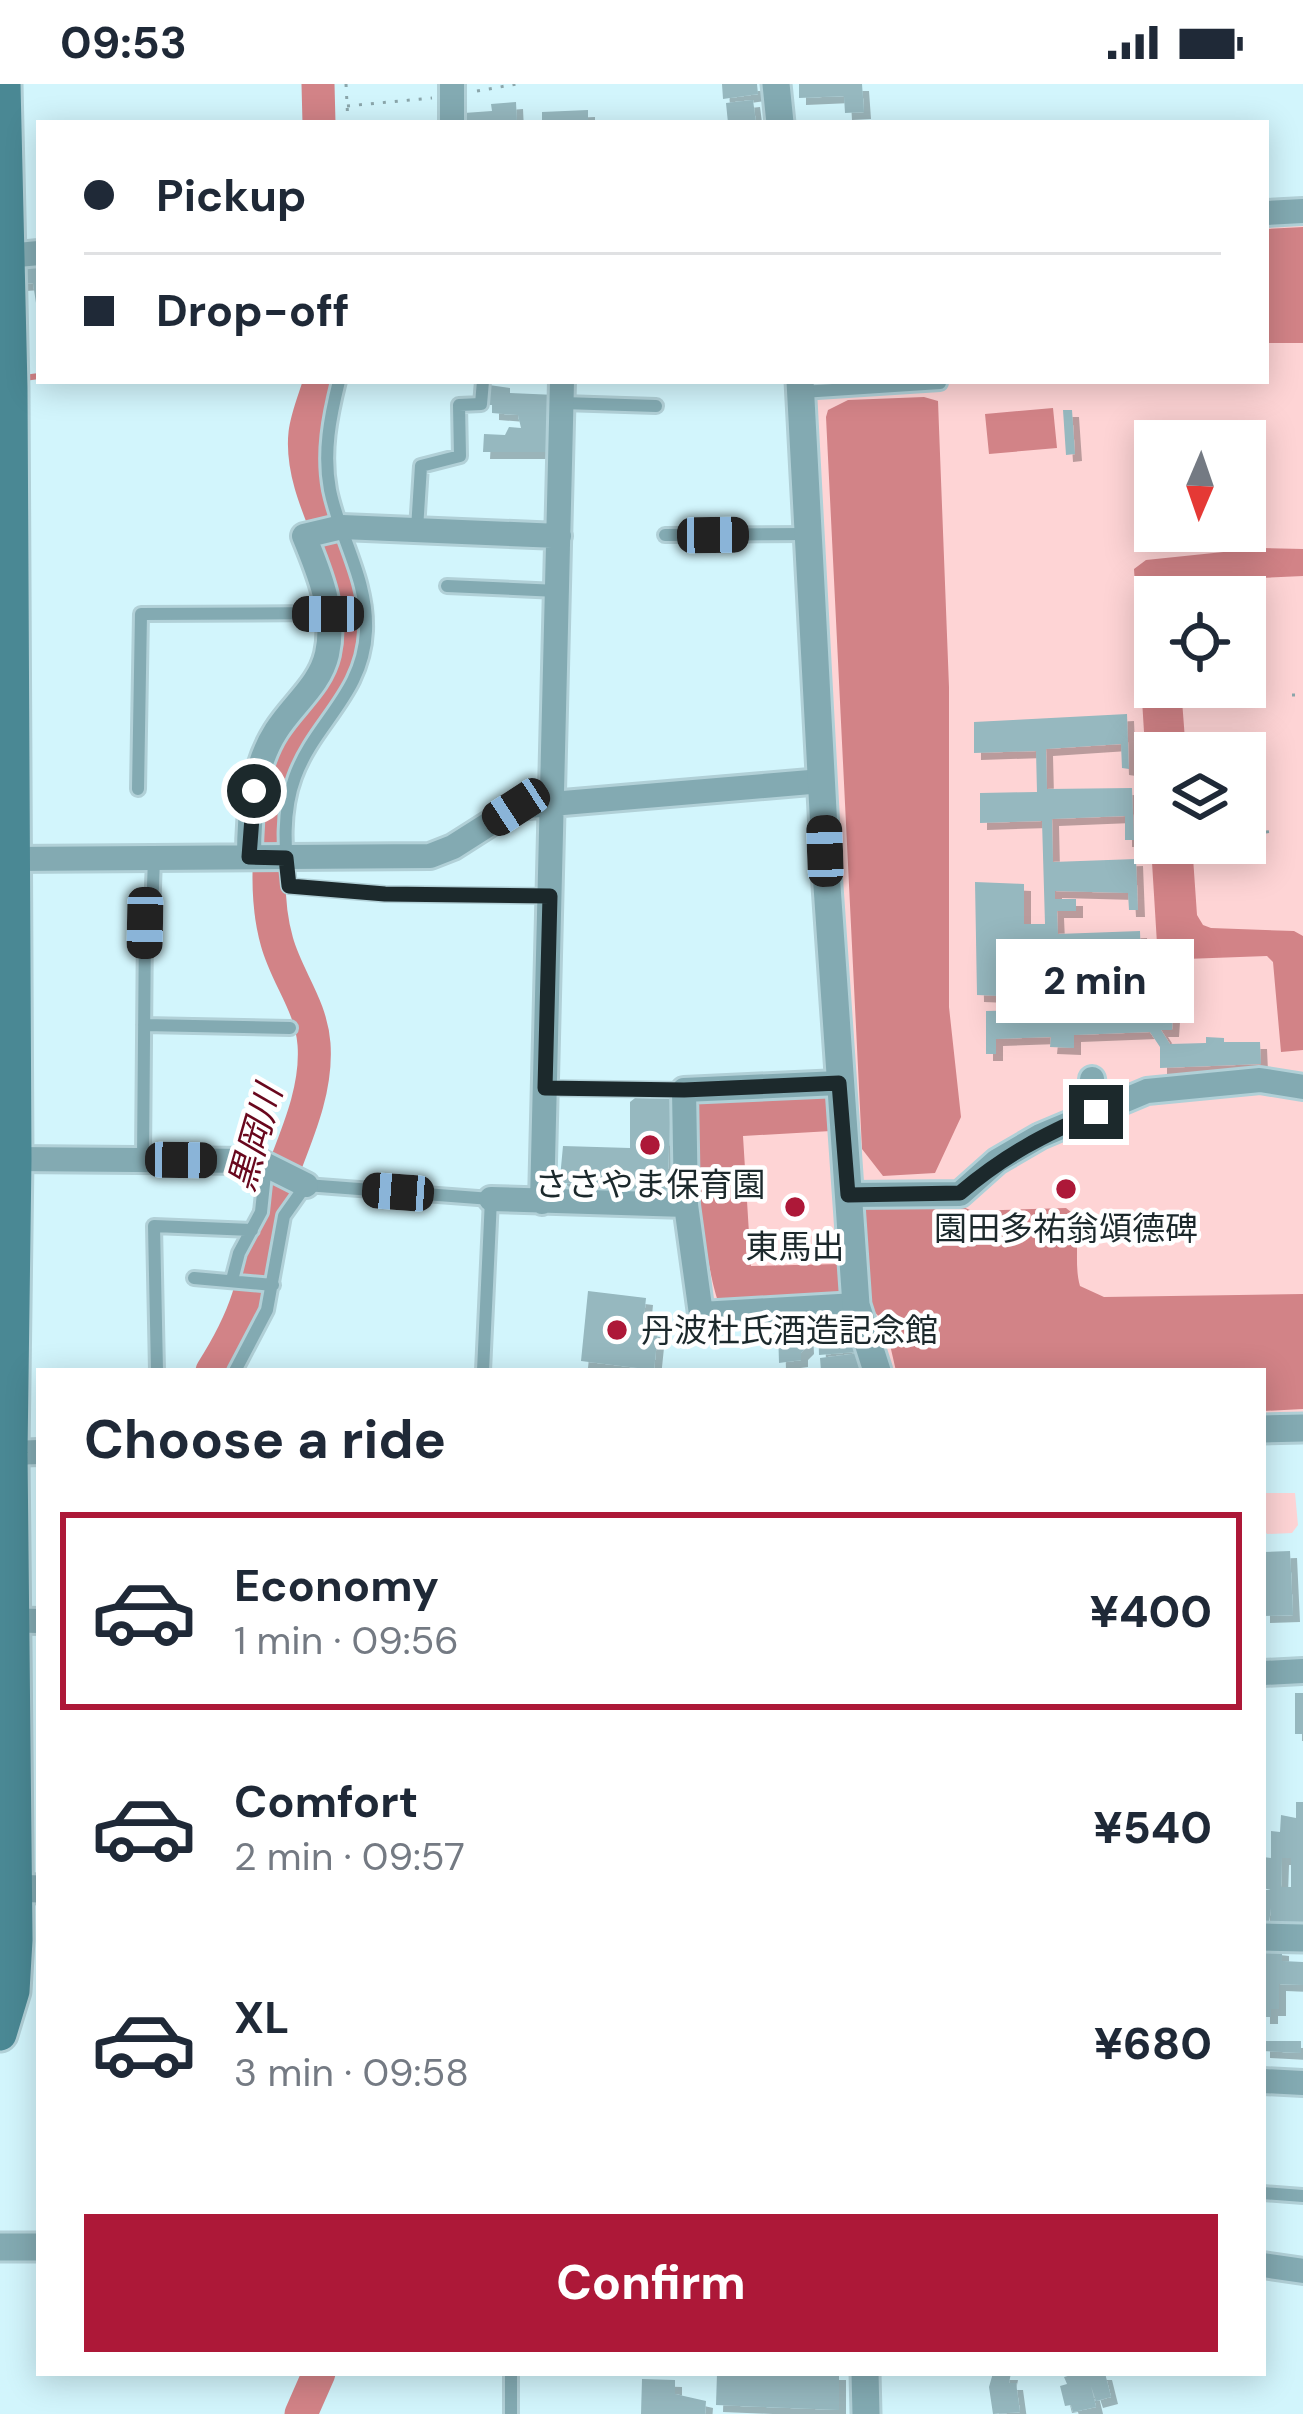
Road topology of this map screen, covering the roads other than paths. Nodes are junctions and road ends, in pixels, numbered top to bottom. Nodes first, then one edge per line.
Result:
1 (4, 84) edge
2 (452, 84) edge
3 (776, 84) edge
4 (452, 120) edge
5 (781, 120) edge
6 (1303, 211) edge
7 (1269, 213) edge
8 (13, 263) edge
9 (338, 384) edge
10 (483, 384) edge
11 (905, 384) edge
12 (800, 387) edge
13 (562, 392) edge
14 (656, 406) dead end
15 (331, 529) junction
16 (417, 530) junction
17 (808, 534) junction
18 (665, 535) dead end
19 (559, 536) junction
20 (447, 586) dead end
21 (558, 591) junction
22 (6, 606) edge
23 (328, 614) junction
24 (822, 781) junction
25 (138, 789) dead end
26 (553, 801) junction
27 (154, 857) junction
28 (252, 857) junction
29 (286, 858) junction
30 (13, 859) junction
31 (550, 896) junction
32 (7, 933) edge
33 (144, 1025) junction
34 (290, 1028) dead end
35 (1092, 1079) dead end
36 (839, 1083) junction
37 (1303, 1087) edge
38 (545, 1088) junction
39 (684, 1090) junction
40 (1096, 1112) junction
41 (8, 1159) edge
42 (143, 1159) junction
43 (284, 1173) junction
44 (848, 1195) junction
45 (491, 1199) junction
46 (542, 1202) junction
47 (686, 1205) junction
48 (252, 1231) junction
49 (194, 1278) dead end
50 (232, 1280) junction
51 (273, 1285) junction
52 (856, 1305) junction
53 (157, 1368) edge
54 (237, 1368) edge
55 (483, 1368) edge
56 (876, 1368) edge
57 (1303, 1428) edge
58 (1266, 1429) edge
59 (25, 1452) edge
60 (18, 1620) edge
61 (1303, 1671) edge
62 (1266, 1673) edge
63 (16, 1874) edge
64 (1266, 1937) edge
65 (1303, 1938) edge
66 (0, 2033) edge
67 (1266, 2081) edge
68 (1303, 2083) edge
69 (1266, 2193) edge
70 (1303, 2196) edge
71 (0, 2247) edge
72 (36, 2247) edge
73 (1266, 2265) edge
74 (1303, 2271) edge
75 (511, 2376) edge
76 (865, 2376) edge
77 (511, 2414) edge
78 (866, 2414) edge

1 - 8 main road
2 - 4 street
3 - 5 street
6 - 7 street
8 - 22 main road
9 - 15 lane
10 - 16 lane
11 - 12 lane
12 - 17 street
13 - 14 lane
13 - 19 street
15 - 16 street
15 - 23 street
15 - 29 lane
16 - 19 street
17 - 18 lane
17 - 24 street
19 - 21 street
20 - 21 lane
21 - 26 street
22 - 30 main road
23 - 25 lane
23 - 28 street
24 - 26 street
24 - 36 street
26 - 29 street
26 - 31 street
27 - 28 street
27 - 30 street
27 - 33 lane
28 - 29 street
29 - 31 lane
30 - 32 main road
31 - 38 street
32 - 41 main road
33 - 34 lane
33 - 42 lane
35 - 40 street
36 - 39 street
36 - 44 street
37 - 40 street
38 - 39 lane
38 - 46 street
39 - 47 street
40 - 44 street
41 - 42 street
41 - 59 main road
42 - 43 street
43 - 45 lane
43 - 48 lane
43 - 51 lane
44 - 52 street
45 - 46 street
45 - 55 lane
46 - 47 street
47 - 52 street
48 - 50 lane
48 - 53 lane
49 - 50 lane
50 - 51 lane
51 - 54 lane
52 - 56 street
57 - 58 street
59 - 60 main road
60 - 63 main road
61 - 62 street
63 - 66 main road
64 - 65 street
67 - 68 street
69 - 70 lane
71 - 72 street
73 - 74 street
75 - 77 lane
76 - 78 street

